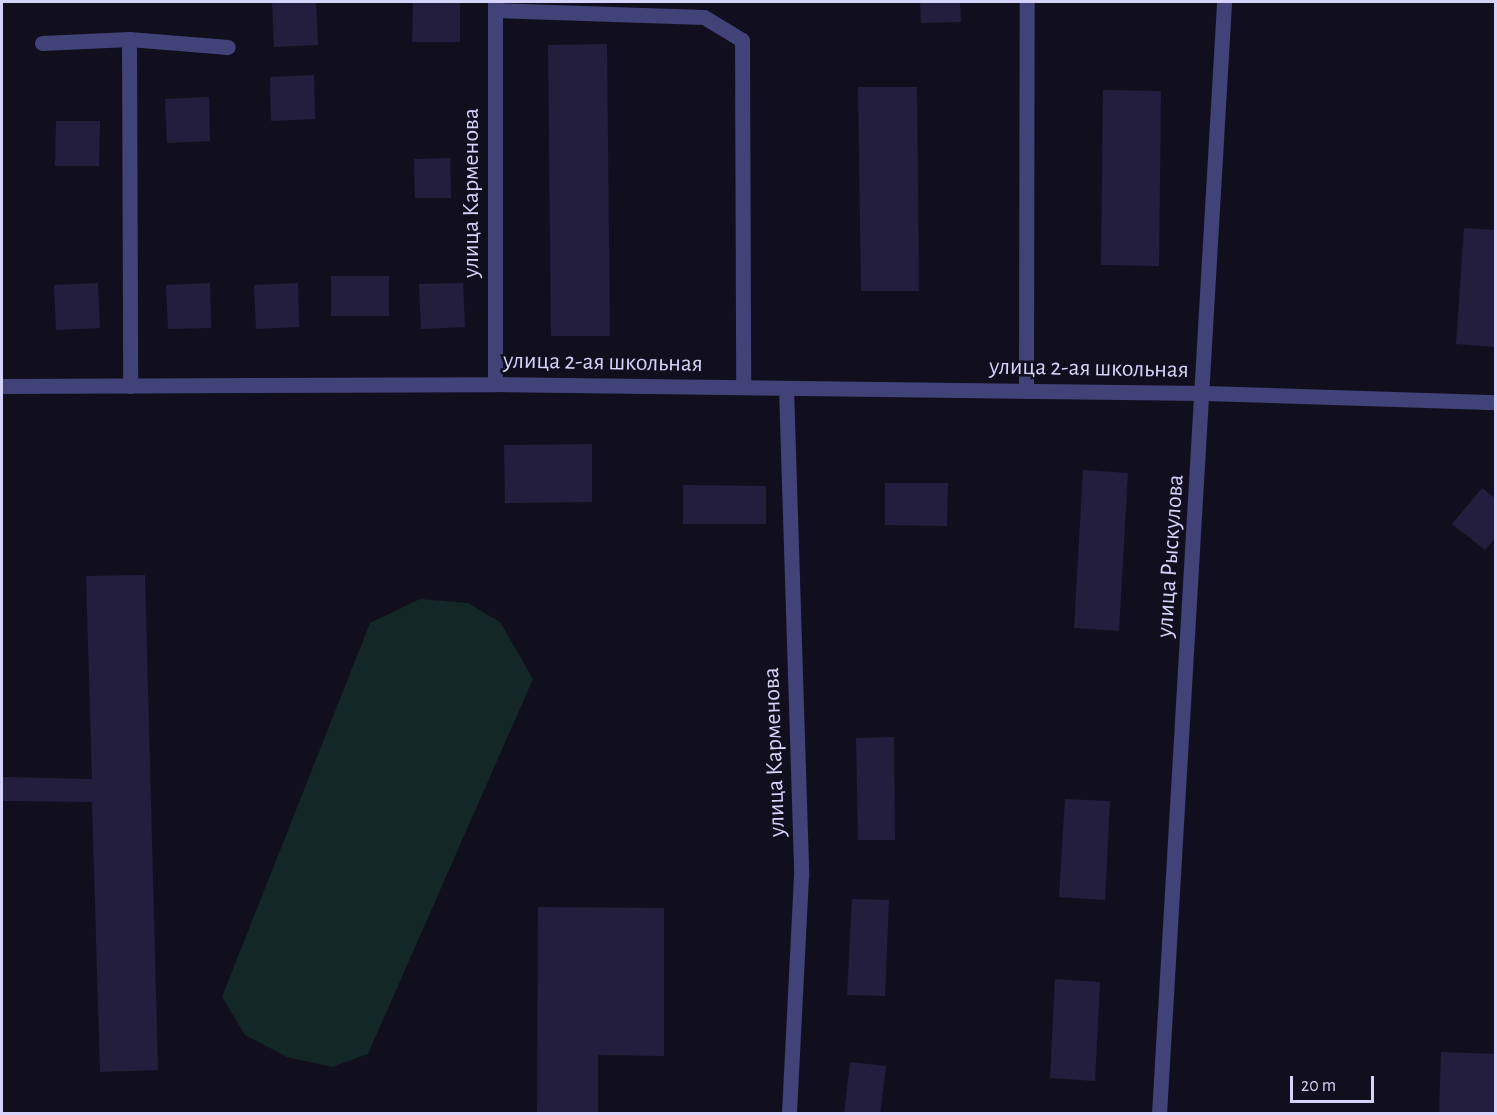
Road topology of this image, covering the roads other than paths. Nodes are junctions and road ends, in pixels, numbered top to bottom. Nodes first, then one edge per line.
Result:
1 (1027, 2) edge
2 (1224, 2) edge
3 (495, 5) edge
4 (129, 39) junction
5 (42, 43) dead end
6 (228, 47) dead end
7 (495, 384) junction
8 (2, 386) edge
9 (130, 386) junction
10 (743, 387) junction
11 (786, 388) junction
12 (1026, 391) junction
13 (1204, 393) junction
14 (1496, 402) edge
15 (789, 1113) edge
16 (1159, 1113) edge

1 - 12 street
2 - 13 street, улица Рыскулова
3 - 7 street, улица Карменова
3 - 10 street
4 - 5 street
4 - 6 street
4 - 9 street
7 - 9 street, улица 2-ая школьная
7 - 10 street, улица 2-ая школьная
8 - 9 street, улица 2-ая школьная
10 - 11 street, улица 2-ая школьная
11 - 12 street, улица 2-ая школьная
11 - 15 street, улица Карменова
12 - 13 street, улица 2-ая школьная
13 - 14 street, улица 2-ая школьная
13 - 16 street, улица Рыскулова

